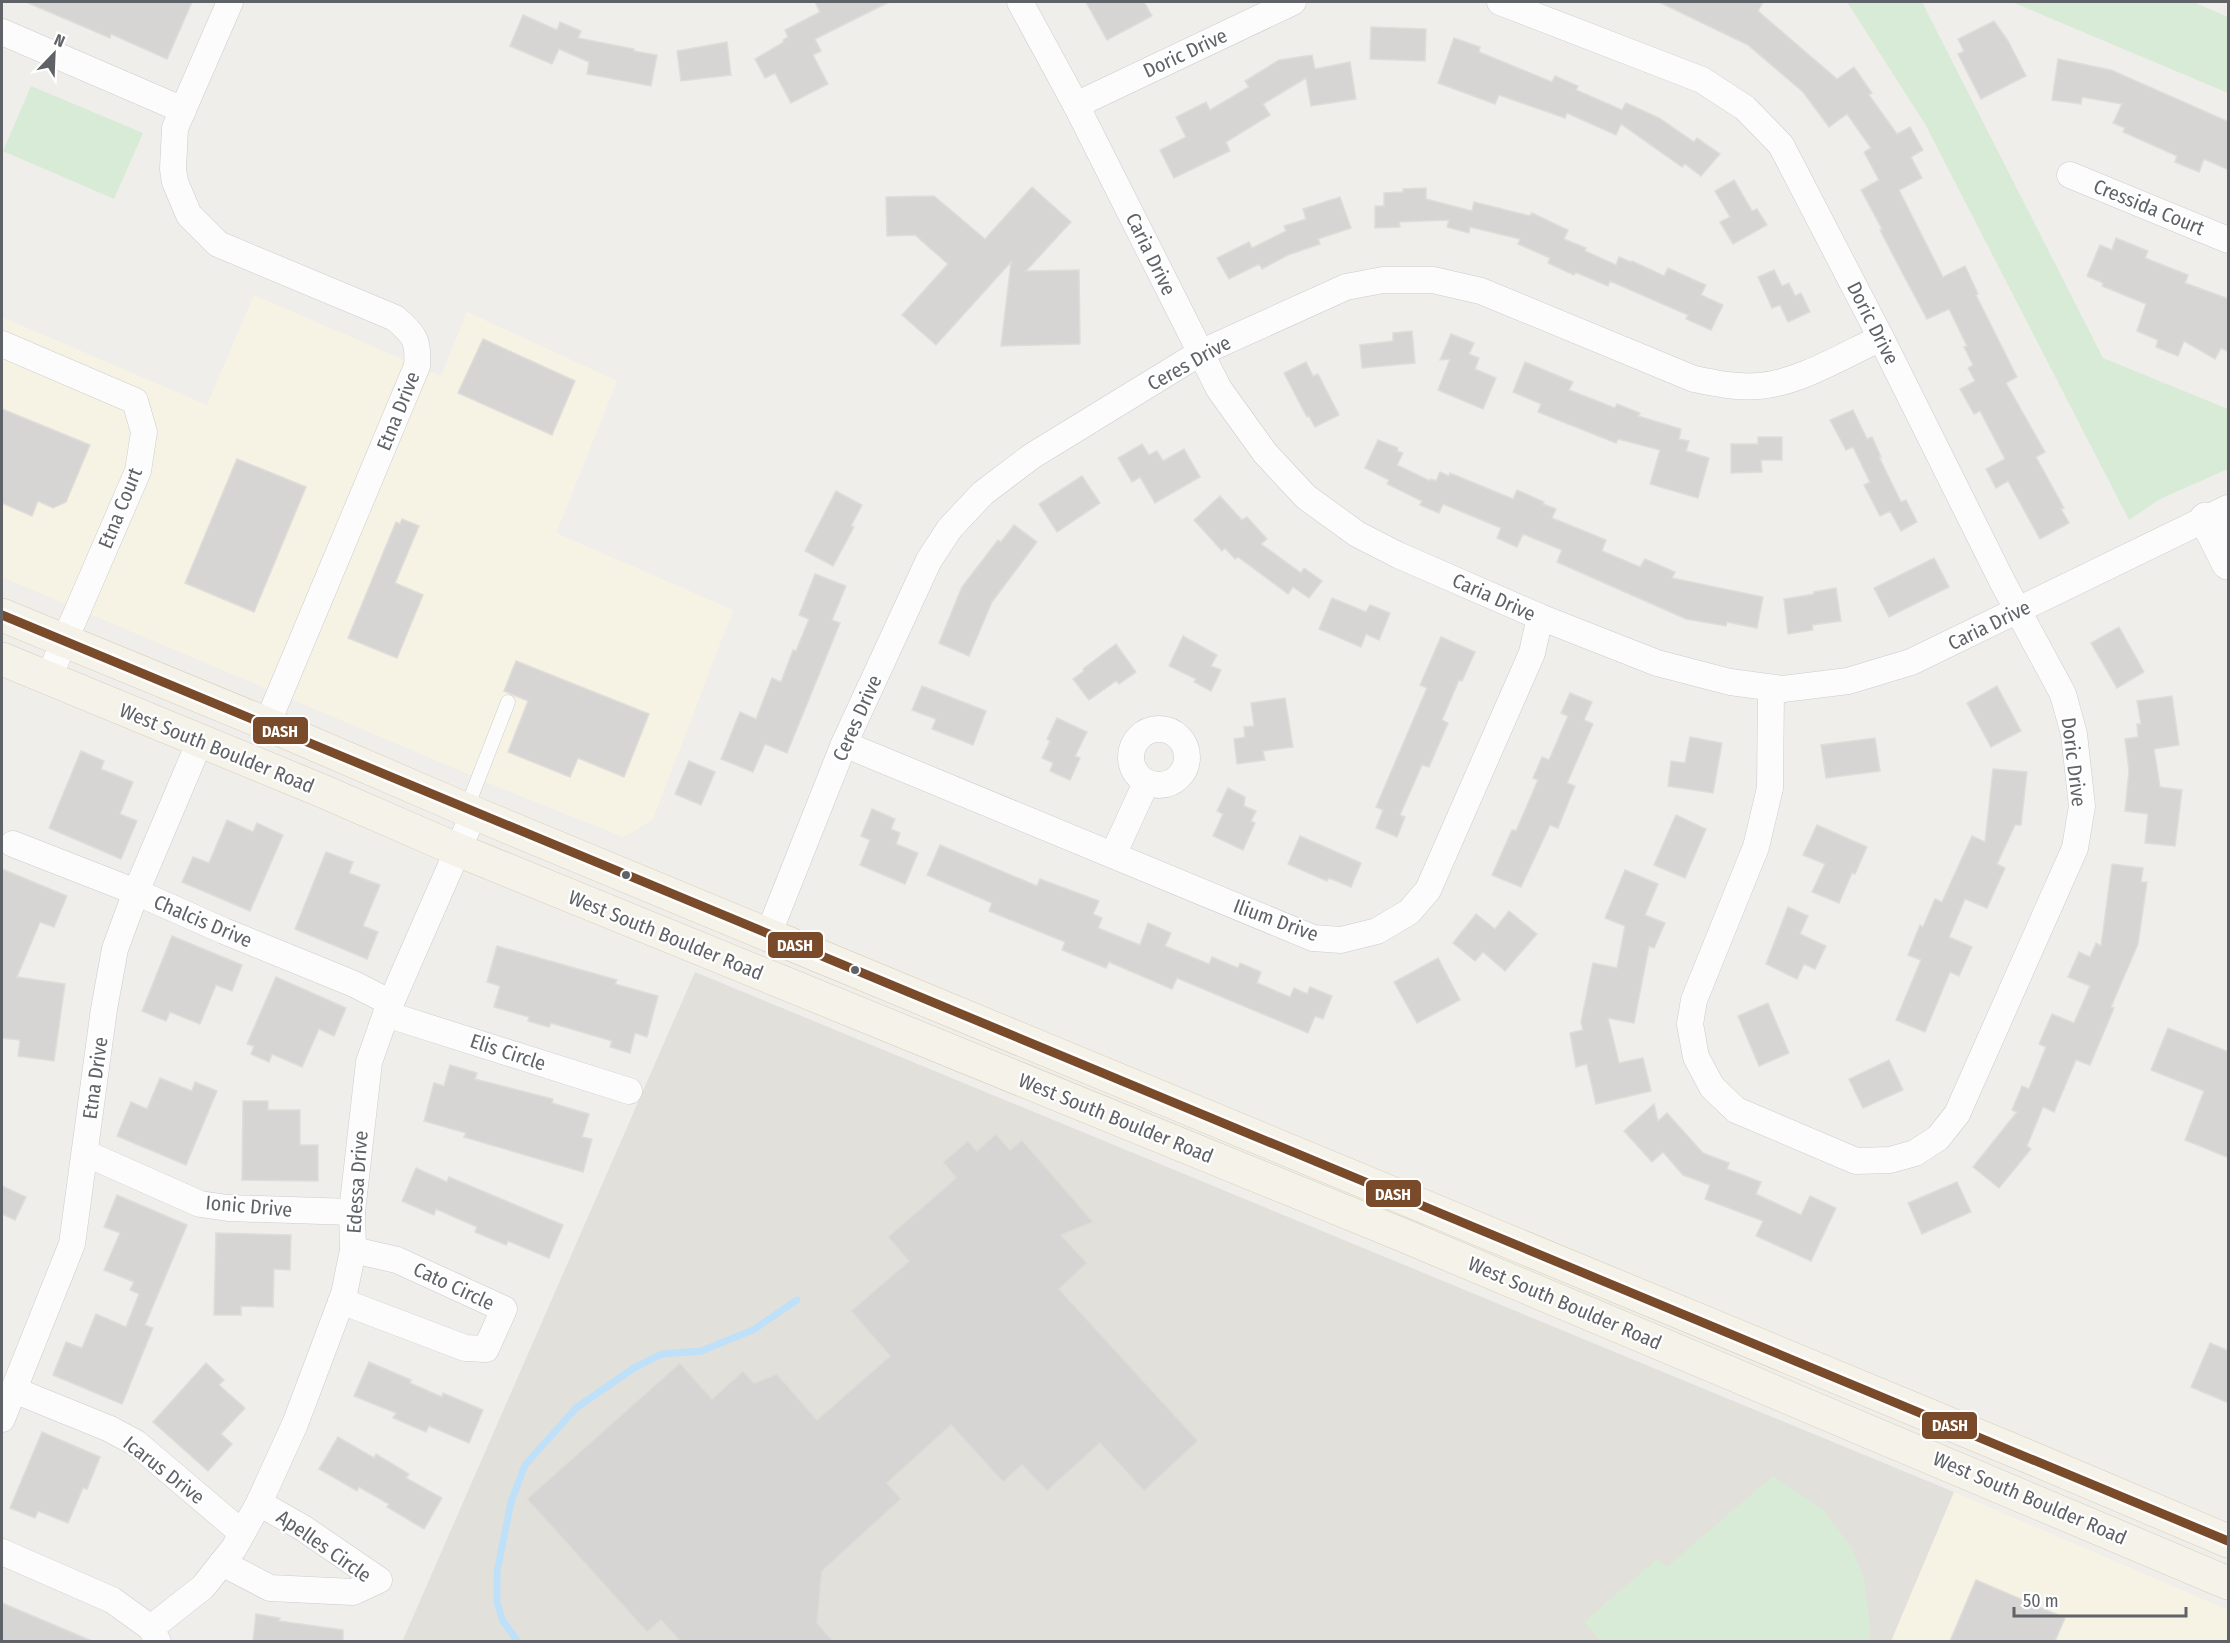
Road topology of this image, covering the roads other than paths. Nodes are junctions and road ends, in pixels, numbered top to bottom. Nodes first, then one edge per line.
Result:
1 (230, 2) edge
2 (1020, 2) edge
3 (1293, 2) edge
4 (1500, 2) edge
5 (2, 32) edge
6 (1076, 105) junction
7 (183, 110) junction
8 (2070, 175) dead end
9 (2229, 240) edge
10 (1881, 338) junction
11 (2, 344) edge
12 (1200, 353) junction
13 (2217, 513) edge
14 (2229, 563) edge
15 (2019, 611) junction
16 (2, 615) edge
17 (1540, 618) junction
18 (64, 642) junction
19 (2, 659) edge
20 (48, 679) junction
21 (1771, 689) junction
22 (508, 702) dead end
23 (267, 724) junction
24 (200, 741) junction
25 (844, 744) junction
26 (1146, 783) dead end
27 (470, 812) junction
28 (13, 844) dead end
29 (458, 850) junction
30 (1113, 855) junction
31 (136, 892) junction
32 (768, 935) junction
33 (389, 1008) junction
34 (629, 1091) dead end
35 (85, 1153) junction
36 (352, 1212) junction
37 (353, 1250) junction
38 (341, 1301) junction
39 (14, 1390) junction
40 (2, 1419) edge
41 (259, 1503) junction
42 (2229, 1541) edge
43 (233, 1548) junction
44 (2, 1552) edge
45 (2229, 1582) edge
46 (155, 1635) edge

1 - 7 street, Etna Drive
2 - 6 street, Caria Drive
3 - 6 street, Doric Drive
4 - 10 street, Doric Drive
5 - 7 street
6 - 12 street, Caria Drive
7 - 23 street, Etna Drive
8 - 9 street, Cressida Court
10 - 12 street, Ceres Drive
10 - 15 street, Doric Drive
11 - 18 street, Etna Court
12 - 17 street, Caria Drive
12 - 25 street, Ceres Drive
13 - 14 street
13 - 15 street, Caria Drive
15 - 21 street, Caria Drive
15 - 21 street, Doric Drive
16 - 18 main road, West South Boulder Road
17 - 21 street, Caria Drive
17 - 30 street, Ilium Drive
18 - 20 street, Etna Court
18 - 23 main road, West South Boulder Road
19 - 20 main road, West South Boulder Road
20 - 24 main road, West South Boulder Road
22 - 27 lane
23 - 27 main road, West South Boulder Road
24 - 29 main road, West South Boulder Road
24 - 31 street, Etna Drive
25 - 30 street, Ilium Drive
25 - 32 street, Ceres Drive
26 - 30 street
27 - 29 street, Edessa Drive
27 - 32 main road, West South Boulder Road
28 - 31 street, Chalcis Drive
29 - 33 street, Edessa Drive
29 - 45 main road, West South Boulder Road
31 - 33 street, Chalcis Drive
31 - 35 street, Etna Drive
32 - 42 main road, West South Boulder Road
33 - 34 street, Elis Circle
33 - 36 street, Edessa Drive
35 - 36 street, Ionic Drive
35 - 39 street, Etna Drive
36 - 37 street, Edessa Drive
37 - 38 street, Edessa Drive
37 - 38 street, Cato Circle
38 - 41 street, Edessa Drive
39 - 40 street, Etna Drive
39 - 43 street, Icarus Drive
41 - 43 street, Edessa Drive
41 - 43 street, Apelles Circle
43 - 46 street, Edessa Drive
44 - 46 street

